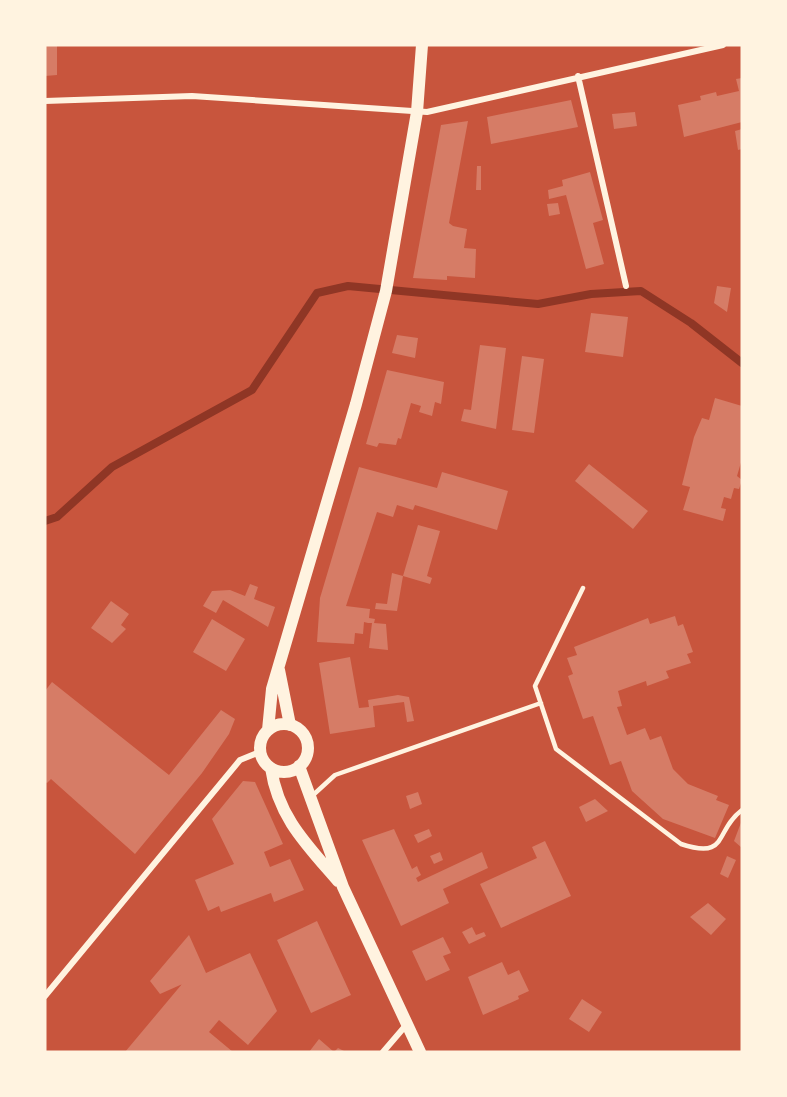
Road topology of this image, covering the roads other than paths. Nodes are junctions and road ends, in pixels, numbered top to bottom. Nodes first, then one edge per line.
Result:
1 (422, 45) edge
2 (723, 45) edge
3 (578, 76) junction
4 (45, 101) edge
5 (417, 112) junction
6 (626, 286) dead end
7 (583, 588) dead end
8 (279, 669) junction
9 (541, 703) junction
10 (290, 725) junction
11 (268, 730) junction
12 (260, 752) junction
13 (299, 766) junction
14 (271, 768) junction
15 (310, 797) junction
16 (742, 810) edge
17 (343, 887) junction
18 (45, 996) edge
19 (407, 1024) junction
20 (383, 1052) edge
21 (420, 1052) edge

1 - 5 main road
2 - 3 street
3 - 5 street
3 - 6 street
4 - 5 street
5 - 8 main road
7 - 9 lane
8 - 10 main road
8 - 11 main road
9 - 15 lane
9 - 16 lane
10 - 11 main road
10 - 13 main road
11 - 12 main road
12 - 14 main road
12 - 18 street
13 - 14 main road
13 - 15 main road
14 - 17 main road
15 - 17 main road
17 - 19 main road
19 - 20 street
19 - 21 main road

